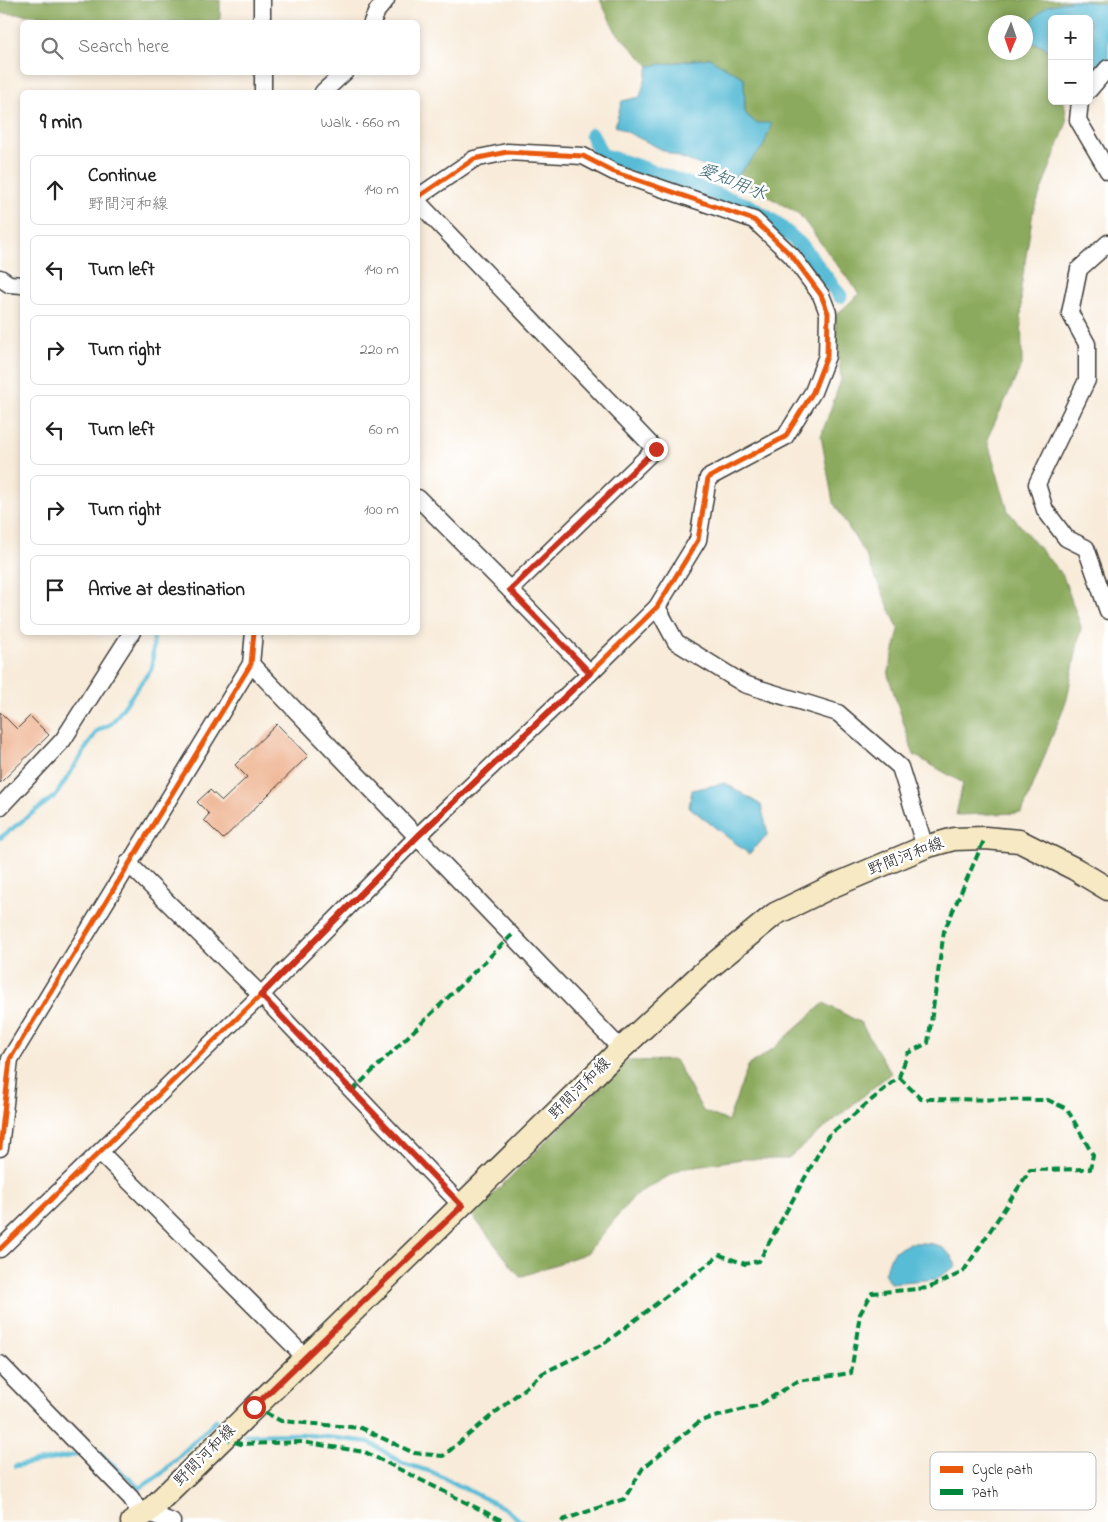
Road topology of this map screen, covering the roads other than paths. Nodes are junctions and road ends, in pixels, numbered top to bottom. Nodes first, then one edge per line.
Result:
1 (262, 0) edge
2 (386, 0) edge
3 (262, 20) edge
4 (373, 20) edge
5 (1108, 68) edge
6 (263, 75) edge
7 (342, 75) edge
8 (1093, 85) edge
9 (264, 90) edge
10 (325, 90) edge
11 (1080, 105) edge
12 (1108, 171) edge
13 (420, 196) edge
14 (420, 204) edge
15 (1108, 243) edge
16 (0, 278) edge
17 (20, 286) edge
18 (420, 500) edge
19 (510, 590) junction
20 (657, 607) junction
21 (1108, 611) edge
22 (130, 635) edge
23 (254, 635) edge
24 (251, 664) junction
25 (590, 673) junction
26 (0, 807) edge
27 (418, 836) junction
28 (925, 847) junction
29 (128, 863) junction
30 (1108, 889) edge
31 (261, 995) junction
32 (621, 1049) junction
33 (0, 1148) edge
34 (100, 1153) junction
35 (462, 1206) junction
36 (0, 1249) edge
37 (306, 1358) junction
38 (0, 1364) edge
39 (140, 1517) edge
40 (172, 1522) edge

1 - 3 street
2 - 4 street
5 - 8 street
6 - 9 street
7 - 10 street
11 - 12 street
13 - 20 street
14 - 19 street
15 - 21 street
16 - 17 street
18 - 19 street
19 - 25 street
20 - 25 street
20 - 28 street
22 - 26 street
23 - 24 street
24 - 27 street
24 - 29 street
25 - 27 street
27 - 31 street
27 - 32 street
28 - 30 main road, 野間河和線
28 - 32 main road, 野間河和線
29 - 31 street
29 - 33 street
31 - 34 street
31 - 35 street
32 - 35 main road, 野間河和線
34 - 36 street
34 - 37 street
35 - 37 main road, 野間河和線
37 - 39 main road, 野間河和線
38 - 39 street
39 - 40 street

